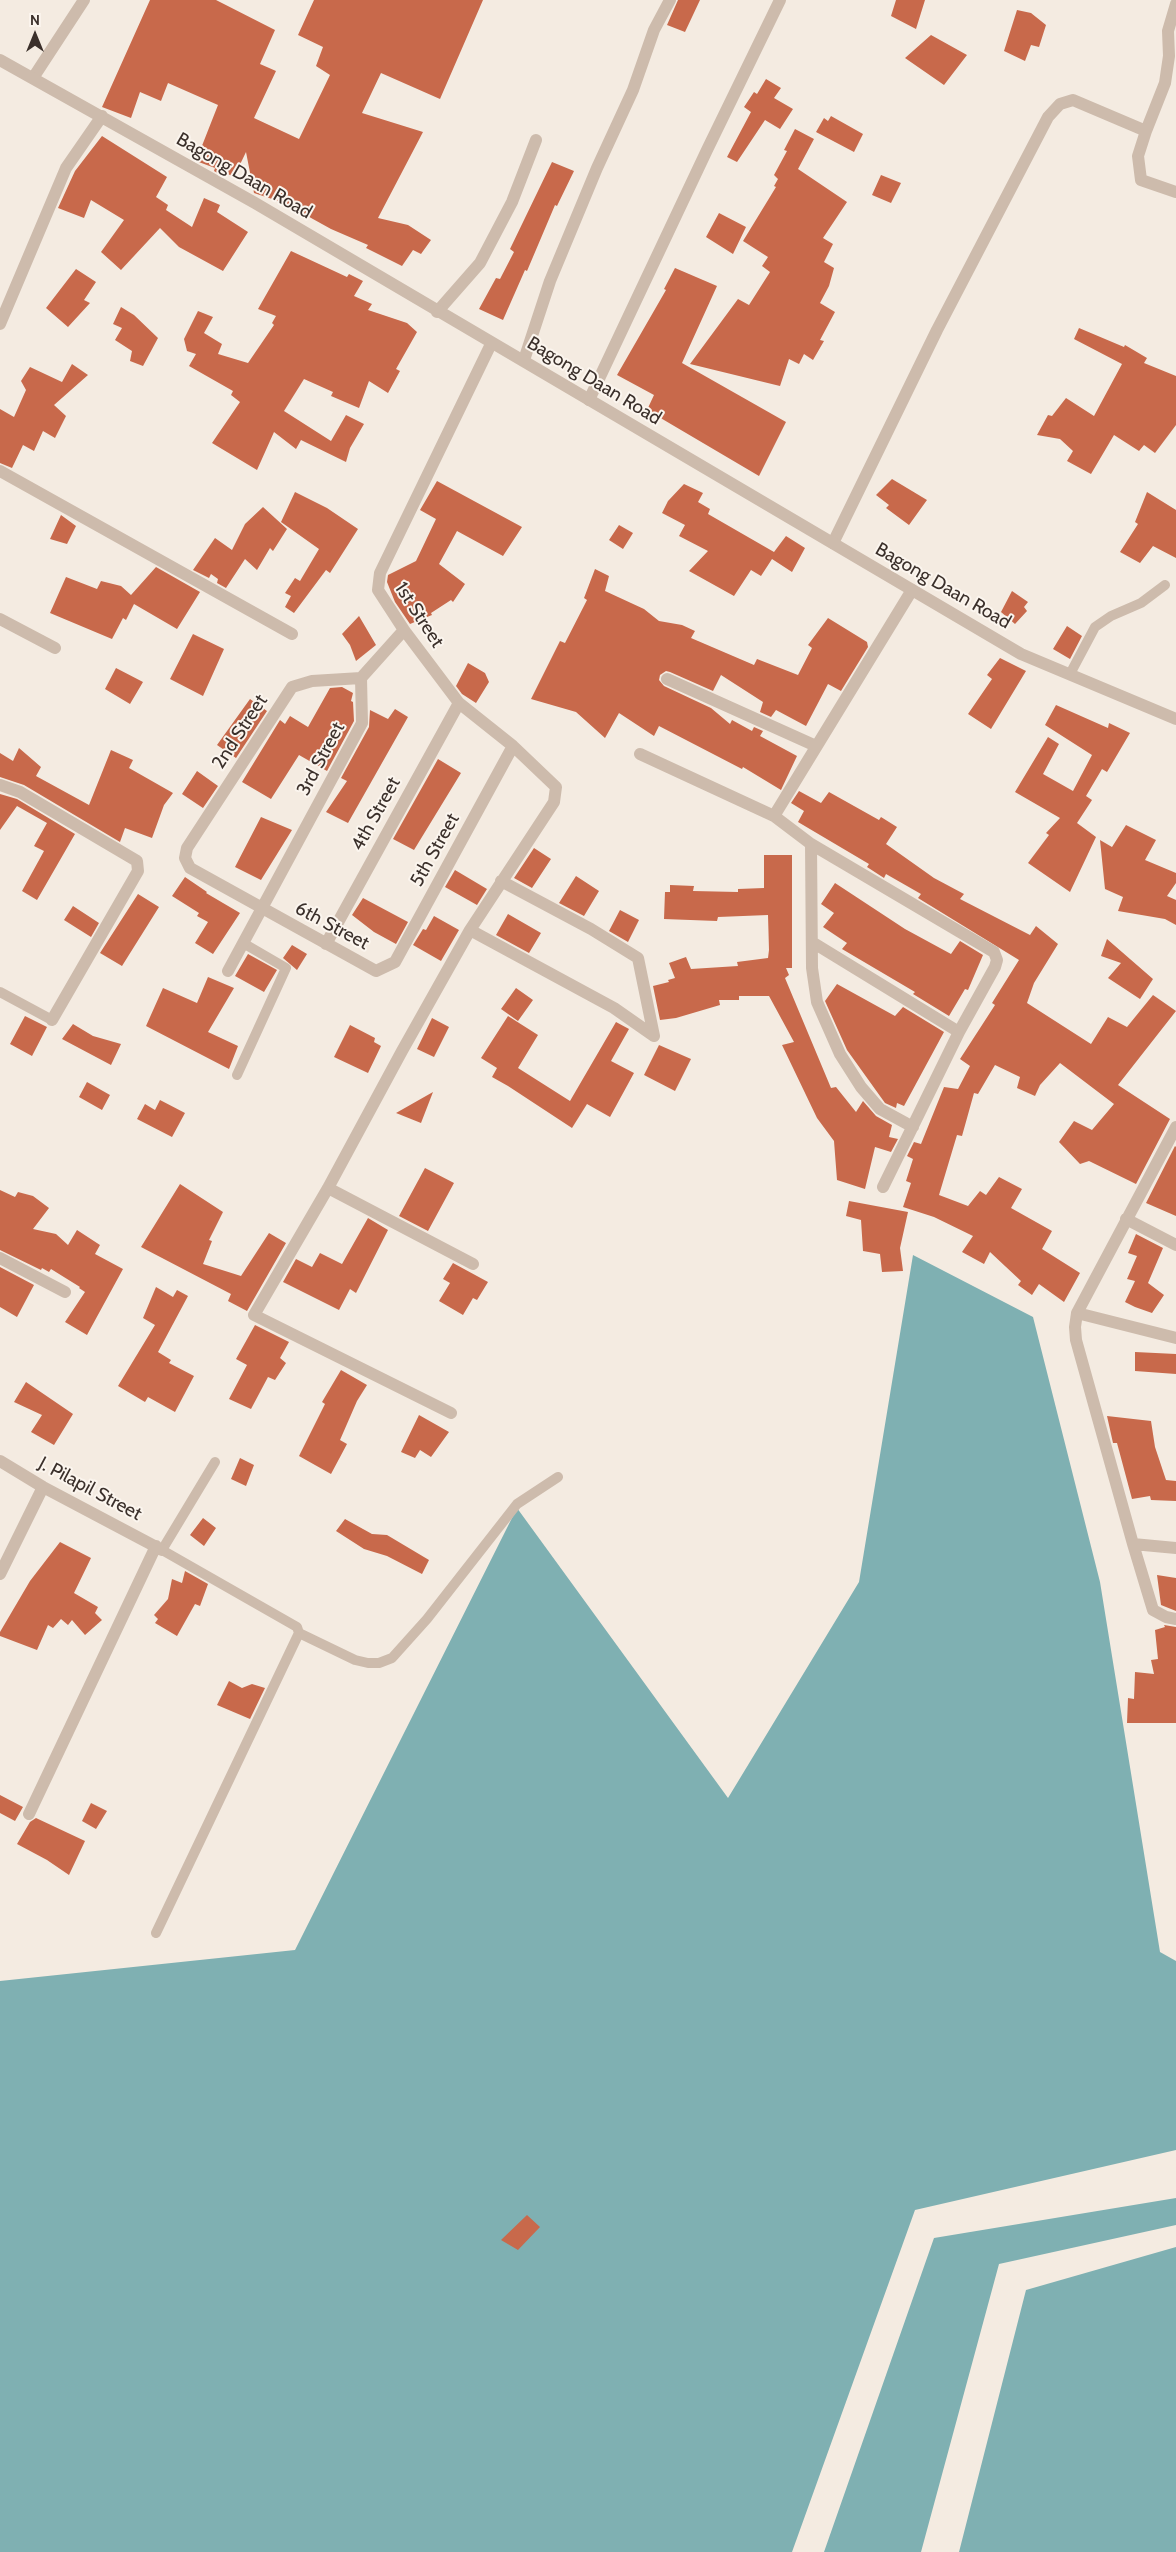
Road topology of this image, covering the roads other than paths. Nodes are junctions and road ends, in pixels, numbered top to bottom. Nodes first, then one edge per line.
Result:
1 (84, 0) edge
2 (670, 0) edge
3 (780, 0) edge
4 (1176, 4) edge
5 (0, 60) edge
6 (33, 78) junction
7 (102, 116) junction
8 (1146, 131) junction
9 (536, 140) dead end
10 (1176, 192) edge
11 (438, 312) junction
12 (0, 324) edge
13 (491, 344) junction
14 (524, 360) junction
15 (589, 400) junction
16 (0, 471) edge
17 (833, 544) junction
18 (1165, 585) dead end
19 (912, 590) junction
20 (0, 619) edge
21 (404, 630) junction
22 (292, 634) dead end
23 (55, 648) dead end
24 (1070, 674) junction
25 (361, 678) junction
26 (667, 679) dead end
27 (459, 703) junction
28 (1176, 719) edge
29 (513, 746) junction
30 (816, 746) junction
31 (640, 754) dead end
32 (0, 785) edge
33 (774, 816) junction
34 (811, 844) junction
35 (185, 858) joint
36 (501, 881) junction
37 (262, 909) junction
38 (470, 930) junction
39 (812, 942) junction
40 (243, 943) junction
41 (326, 944) junction
42 (385, 968) joint
43 (228, 971) dead end
44 (0, 992) edge
45 (52, 1020) joint
46 (959, 1032) junction
47 (237, 1075) dead end
48 (913, 1127) junction
49 (1176, 1128) edge
50 (883, 1187) dead end
51 (328, 1188) junction
52 (1126, 1220) junction
53 (1176, 1245) edge
54 (0, 1258) edge
55 (473, 1264) dead end
56 (65, 1292) dead end
57 (1077, 1313) junction
58 (1176, 1338) edge
59 (451, 1413) dead end
60 (0, 1461) edge
61 (215, 1462) dead end
62 (558, 1477) dead end
63 (43, 1487) junction
64 (1132, 1544) junction
65 (159, 1548) junction
66 (1176, 1548) edge
67 (0, 1574) edge
68 (1176, 1619) edge
69 (299, 1633) junction
70 (29, 1814) dead end
71 (156, 1933) dead end

1 - 6 street
2 - 14 street
3 - 15 street
4 - 8 street
5 - 6 street, Bagong Daan Road
6 - 7 street, Bagong Daan Road
7 - 11 street, Bagong Daan Road
7 - 12 street
8 - 10 street
8 - 17 street
9 - 11 street
11 - 13 street, Bagong Daan Road
13 - 14 street, Bagong Daan Road
13 - 21 street, 1st Street
14 - 15 street, Bagong Daan Road
15 - 17 street, Bagong Daan Road
16 - 22 street
17 - 19 street, Bagong Daan Road
18 - 24 lane
19 - 24 street, Bagong Daan Road
19 - 30 street
20 - 23 street
21 - 25 street
21 - 27 street, 1st Street
24 - 28 street, Bagong Daan Road
25 - 35 street, 2nd Street
25 - 37 street, 3rd Street
26 - 30 street
27 - 29 street, 1st Street
27 - 41 street, 4th Street
29 - 36 street, 1st Street
29 - 42 street, 5th Street
30 - 33 street
31 - 33 street
32 - 45 street
33 - 34 street
34 - 39 street
34 - 46 street
35 - 37 street, 6th Street
36 - 38 street
36 - 38 street
37 - 40 street
37 - 41 street, 6th Street
38 - 51 street
39 - 46 street
39 - 48 street
40 - 43 street
40 - 47 lane
41 - 42 street, 6th Street
44 - 45 lane
46 - 48 street
48 - 50 street
49 - 52 street
51 - 55 street
51 - 59 street
52 - 53 street
52 - 57 street
54 - 56 street
57 - 58 street
57 - 64 street
60 - 63 street, J. Pilapil Street
61 - 65 lane
62 - 69 lane
63 - 65 street, J. Pilapil Street
63 - 67 street
64 - 66 street
64 - 68 street
65 - 69 lane
65 - 70 street
69 - 71 lane

